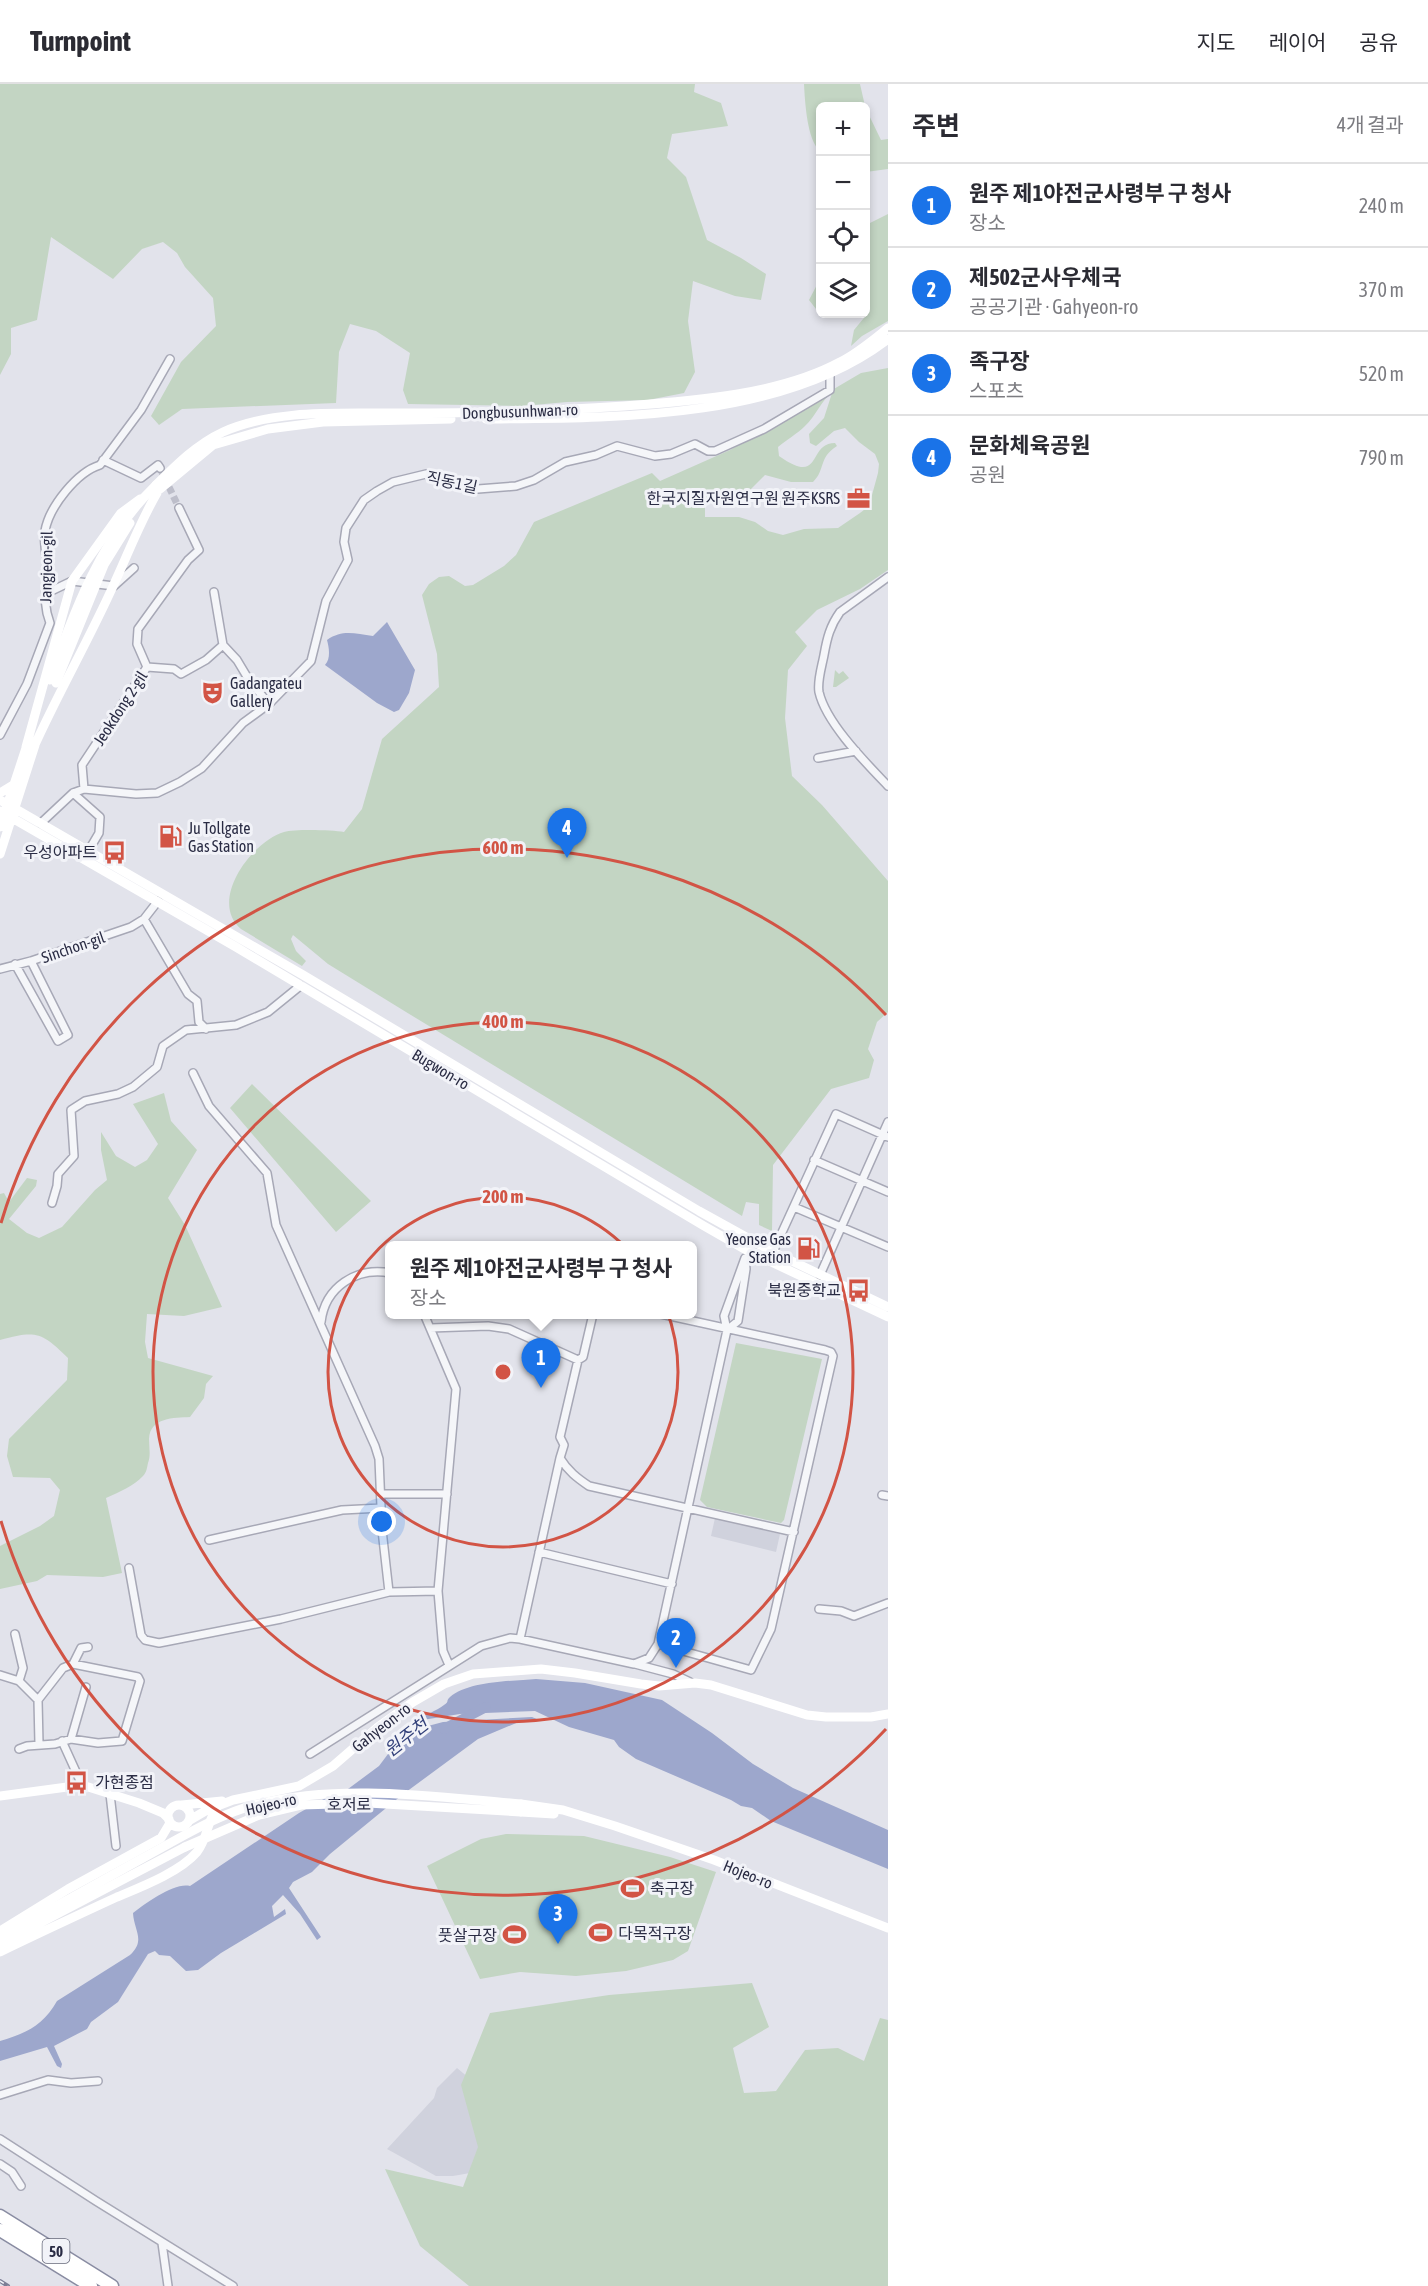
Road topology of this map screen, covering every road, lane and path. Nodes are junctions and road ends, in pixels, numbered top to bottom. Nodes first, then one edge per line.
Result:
1 (888, 328) edge
2 (888, 339) edge
3 (170, 359) dead end
4 (830, 374) junction
5 (103, 460) junction
6 (160, 468) dead end
7 (156, 489) junction
8 (179, 508) tunnel mouth
9 (134, 568) dead end
10 (888, 577) edge
11 (72, 581) junction
12 (114, 586) junction
13 (214, 592) dead end
14 (45, 594) junction
15 (223, 645) junction
16 (147, 667) junction
17 (269, 704) junction
18 (0, 735) edge
19 (30, 748) junction
20 (856, 751) junction
21 (818, 758) dead end
22 (888, 786) edge
23 (17, 787) junction
24 (84, 789) junction
25 (0, 793) edge
26 (73, 793) junction
27 (6, 809) edge
28 (36, 824) junction
29 (0, 827) edge
30 (4, 842) junction
31 (0, 854) edge
32 (86, 854) junction
33 (160, 898) junction
34 (144, 920) junction
35 (32, 961) junction
36 (15, 964) junction
37 (0, 969) edge
38 (300, 986) junction
39 (206, 1029) junction
40 (193, 1073) dead end
41 (888, 1122) edge
42 (885, 1136) edge
43 (814, 1160) junction
44 (862, 1180) junction
45 (888, 1192) edge
46 (52, 1203) dead end
47 (794, 1207) junction
48 (842, 1227) junction
49 (751, 1240) junction
50 (888, 1248) edge
51 (773, 1252) junction
52 (746, 1254) junction
53 (385, 1272) edge
54 (820, 1275) junction
55 (888, 1307) edge
56 (888, 1317) edge
57 (426, 1319) edge
58 (592, 1319) edge
59 (684, 1319) edge
60 (321, 1323) junction
61 (430, 1328) junction
62 (727, 1329) junction
63 (578, 1360) junction
64 (560, 1458) junction
65 (381, 1494) junction
66 (447, 1494) junction
67 (381, 1508) junction
68 (688, 1508) junction
69 (794, 1532) junction
70 (209, 1540) dead end
71 (539, 1552) junction
72 (129, 1568) dead end
73 (672, 1584) junction
74 (438, 1591) junction
75 (389, 1592) junction
76 (888, 1603) edge
77 (819, 1609) dead end
78 (15, 1634) dead end
79 (520, 1639) junction
80 (658, 1644) junction
81 (88, 1647) dead end
82 (73, 1664) junction
83 (634, 1664) junction
84 (449, 1665) junction
85 (0, 1675) edge
86 (19, 1681) junction
87 (692, 1683) junction
88 (86, 1687) dead end
89 (38, 1700) junction
90 (888, 1714) edge
91 (71, 1739) junction
92 (62, 1741) junction
93 (39, 1744) junction
94 (19, 1749) dead end
95 (310, 1754) dead end
96 (82, 1785) junction
97 (110, 1794) junction
98 (0, 1796) edge
99 (233, 1800) junction
100 (139, 1803) junction
101 (178, 1806) junction
102 (218, 1806) junction
103 (521, 1808) junction
104 (190, 1820) junction
105 (169, 1821) junction
106 (116, 1846) dead end
107 (888, 1928) edge
108 (0, 1931) edge
109 (0, 1937) edge
110 (0, 1944) edge
111 (0, 1952) edge
112 (98, 2081) dead end
113 (0, 2095) edge
114 (0, 2139) edge
115 (0, 2164) edge
116 (21, 2186) dead end
117 (0, 2216) edge
118 (0, 2230) edge
119 (162, 2243) junction
120 (94, 2281) edge
121 (114, 2286) edge
122 (168, 2286) edge
123 (233, 2286) edge

1 - 7 street, Dongbusunhwan-ro
2 - 4 street, Dongbusunhwan-ro
3 - 5 street, Jangjeon-gil
4 - 7 street, Dongbusunhwan-ro
4 - 17 street, 직동1길
5 - 6 street
5 - 14 street, Jangjeon-gil
7 - 11 street
7 - 12 street
7 - 19 street, bridge
8 - 16 street, Jeokdong 2-gil
9 - 12 street
10 - 20 street
11 - 12 street
11 - 14 street
11 - 19 street
12 - 19 street
13 - 15 street
14 - 18 street, Jangjeon-gil
15 - 16 street
15 - 17 street
16 - 24 street, Jeokdong 2-gil
17 - 24 street, 직동1길
19 - 23 street
20 - 21 street
20 - 22 street
23 - 25 street
23 - 27 street
23 - 28 street
24 - 26 street, 직동1길
26 - 28 street, 직동1길
26 - 32 street
27 - 28 street, Bugwon-ro
27 - 29 street
27 - 30 street
28 - 30 street
28 - 32 street, Bugwon-ro
30 - 31 street
32 - 33 street, Bugwon-ro
33 - 34 street
33 - 38 street, Bugwon-ro
33 - 49 street, Bugwon-ro
34 - 35 street, Sinchon-gil
34 - 39 street
35 - 36 street, Sinchon-gil
35 - 36 street
36 - 37 street, Sinchon-gil
38 - 39 street
38 - 52 street, Bugwon-ro
39 - 46 street
40 - 60 street
41 - 42 street
42 - 43 street
42 - 44 street
43 - 44 street
43 - 47 street
44 - 45 street
44 - 48 street
47 - 48 street
47 - 51 street
48 - 50 street
48 - 54 street
49 - 51 street, Bugwon-ro
49 - 52 street
51 - 54 street, Bugwon-ro
52 - 56 street, Bugwon-ro
52 - 62 street
52 - 62 street
53 - 60 street
54 - 55 street, Bugwon-ro
57 - 61 street
58 - 63 street
59 - 62 street
60 - 65 street
61 - 63 street
61 - 66 street
62 - 68 street
62 - 69 street
63 - 64 street
64 - 68 street
64 - 71 street
65 - 66 street
65 - 67 street
66 - 74 street
67 - 70 street
67 - 75 street
68 - 69 street
68 - 73 street
69 - 80 street
71 - 73 street
71 - 79 street
72 - 75 street
73 - 80 street
74 - 75 street
74 - 84 street
76 - 77 street
78 - 86 street
79 - 83 street
79 - 84 street
80 - 83 street
81 - 82 street
82 - 89 street
82 - 91 street
83 - 87 street
84 - 95 street
85 - 86 street
86 - 89 street
87 - 90 street, Gahyeon-ro
87 - 99 street, Gahyeon-ro
88 - 91 street
89 - 93 street
91 - 92 street
92 - 93 street
92 - 96 street
93 - 94 street
96 - 97 street
96 - 98 street
97 - 100 street
97 - 106 street
99 - 101 street
99 - 102 street, Gahyeon-ro
100 - 101 street
100 - 105 street
101 - 104 street
101 - 105 street
102 - 104 street, Gahyeon-ro
102 - 111 street
103 - 107 street, Hojeo-ro
103 - 109 street, Hojeo-ro, bridge
103 - 110 street, 호저로, bridge
104 - 105 street
105 - 108 street
112 - 113 street
114 - 119 street
115 - 116 street
117 - 120 highway, 50
118 - 120 highway, 50
119 - 122 street
119 - 123 street
120 - 121 highway, 50

